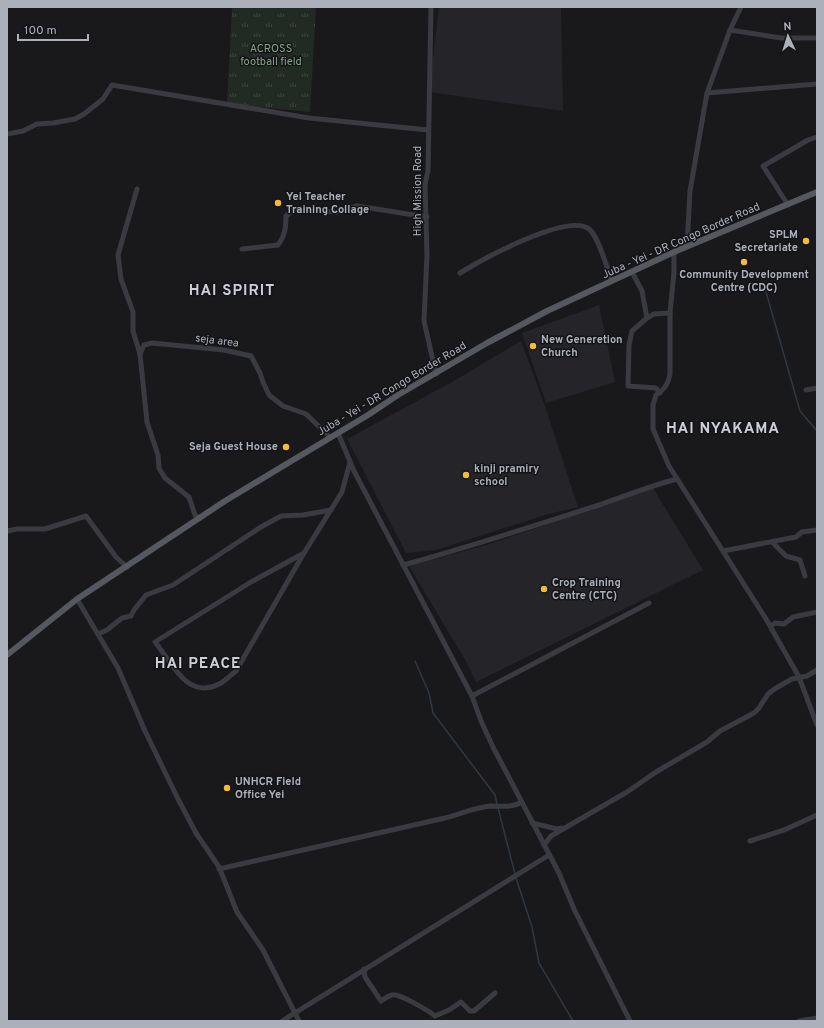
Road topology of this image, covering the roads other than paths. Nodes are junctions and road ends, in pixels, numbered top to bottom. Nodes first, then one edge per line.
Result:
1 (431, 7) edge
2 (741, 7) edge
3 (730, 30) junction
4 (817, 38) edge
5 (817, 84) edge
6 (707, 93) junction
7 (428, 130) junction
8 (7, 134) edge
9 (817, 137) edge
10 (136, 189) dead end
11 (817, 192) edge
12 (788, 205) junction
13 (427, 217) junction
14 (686, 247) junction
15 (242, 249) dead end
16 (674, 252) junction
17 (632, 272) junction
18 (460, 273) dead end
19 (612, 281) junction
20 (670, 313) junction
21 (647, 318) junction
22 (140, 354) junction
23 (436, 374) junction
24 (817, 388) edge
25 (806, 390) dead end
26 (660, 392) junction
27 (338, 433) junction
28 (330, 437) junction
29 (350, 462) junction
30 (677, 479) junction
31 (331, 510) junction
32 (199, 518) junction
33 (817, 530) edge
34 (7, 531) edge
35 (772, 542) junction
36 (723, 551) junction
37 (304, 553) junction
38 (403, 565) junction
39 (127, 567) junction
40 (805, 576) dead end
41 (77, 599) junction
42 (649, 603) dead end
43 (817, 612) edge
44 (771, 626) junction
45 (98, 634) junction
46 (7, 655) edge
47 (817, 670) edge
48 (799, 677) junction
49 (472, 696) junction
50 (817, 725) edge
51 (522, 802) junction
52 (817, 815) edge
53 (532, 823) junction
54 (565, 828) junction
55 (750, 841) dead end
56 (544, 845) junction
57 (549, 855) junction
58 (219, 869) junction
59 (364, 969) junction
60 (495, 993) dead end
61 (296, 1014) junction
62 (817, 1018) edge
63 (282, 1021) edge
64 (299, 1021) edge
65 (630, 1021) edge
66 (799, 1021) edge

1 - 7 street, High Mission Road
2 - 3 street
3 - 4 street
3 - 6 street
5 - 6 street
6 - 14 street
7 - 8 street
7 - 13 street, High Mission Road
9 - 12 street
10 - 22 street
11 - 12 main road, Juba - Yei - DR Congo Border Road
12 - 14 main road, Juba - Yei - DR Congo Border Road
13 - 15 street
13 - 23 street, High Mission Road
14 - 16 main road, Juba - Yei - DR Congo Border Road
16 - 17 main road, Juba - Yei - DR Congo Border Road
16 - 20 street
17 - 19 main road, Juba - Yei - DR Congo Border Road
17 - 21 street
18 - 19 street
19 - 23 main road, Juba - Yei - DR Congo Border Road
20 - 21 street
20 - 26 street
21 - 26 street
22 - 28 street, seja area
22 - 32 street
23 - 27 main road, Juba - Yei - DR Congo Border Road
24 - 25 street
26 - 30 street
27 - 28 main road, Juba - Yei - DR Congo Border Road
27 - 29 street
28 - 32 main road, Juba - Yei - DR Congo Border Road
29 - 31 street
29 - 38 street
30 - 36 street
30 - 38 street
31 - 37 street
31 - 45 street
32 - 39 main road, Juba - Yei - DR Congo Border Road
33 - 35 street
34 - 39 street
35 - 36 street
35 - 40 street
36 - 44 street
37 - 37 street
38 - 49 street
39 - 41 main road, Juba - Yei - DR Congo Border Road
41 - 45 street
41 - 46 main road, Juba - Yei - DR Congo Border Road
42 - 49 street
43 - 44 street
44 - 48 street
45 - 58 street
47 - 48 street
48 - 50 street
48 - 54 street
49 - 51 street
51 - 53 street
51 - 58 street
52 - 55 street
53 - 54 street
53 - 56 street
54 - 56 street
56 - 57 street
57 - 59 street
57 - 65 street
58 - 61 street
59 - 60 street
59 - 61 street
61 - 63 street
61 - 64 street
62 - 66 street

